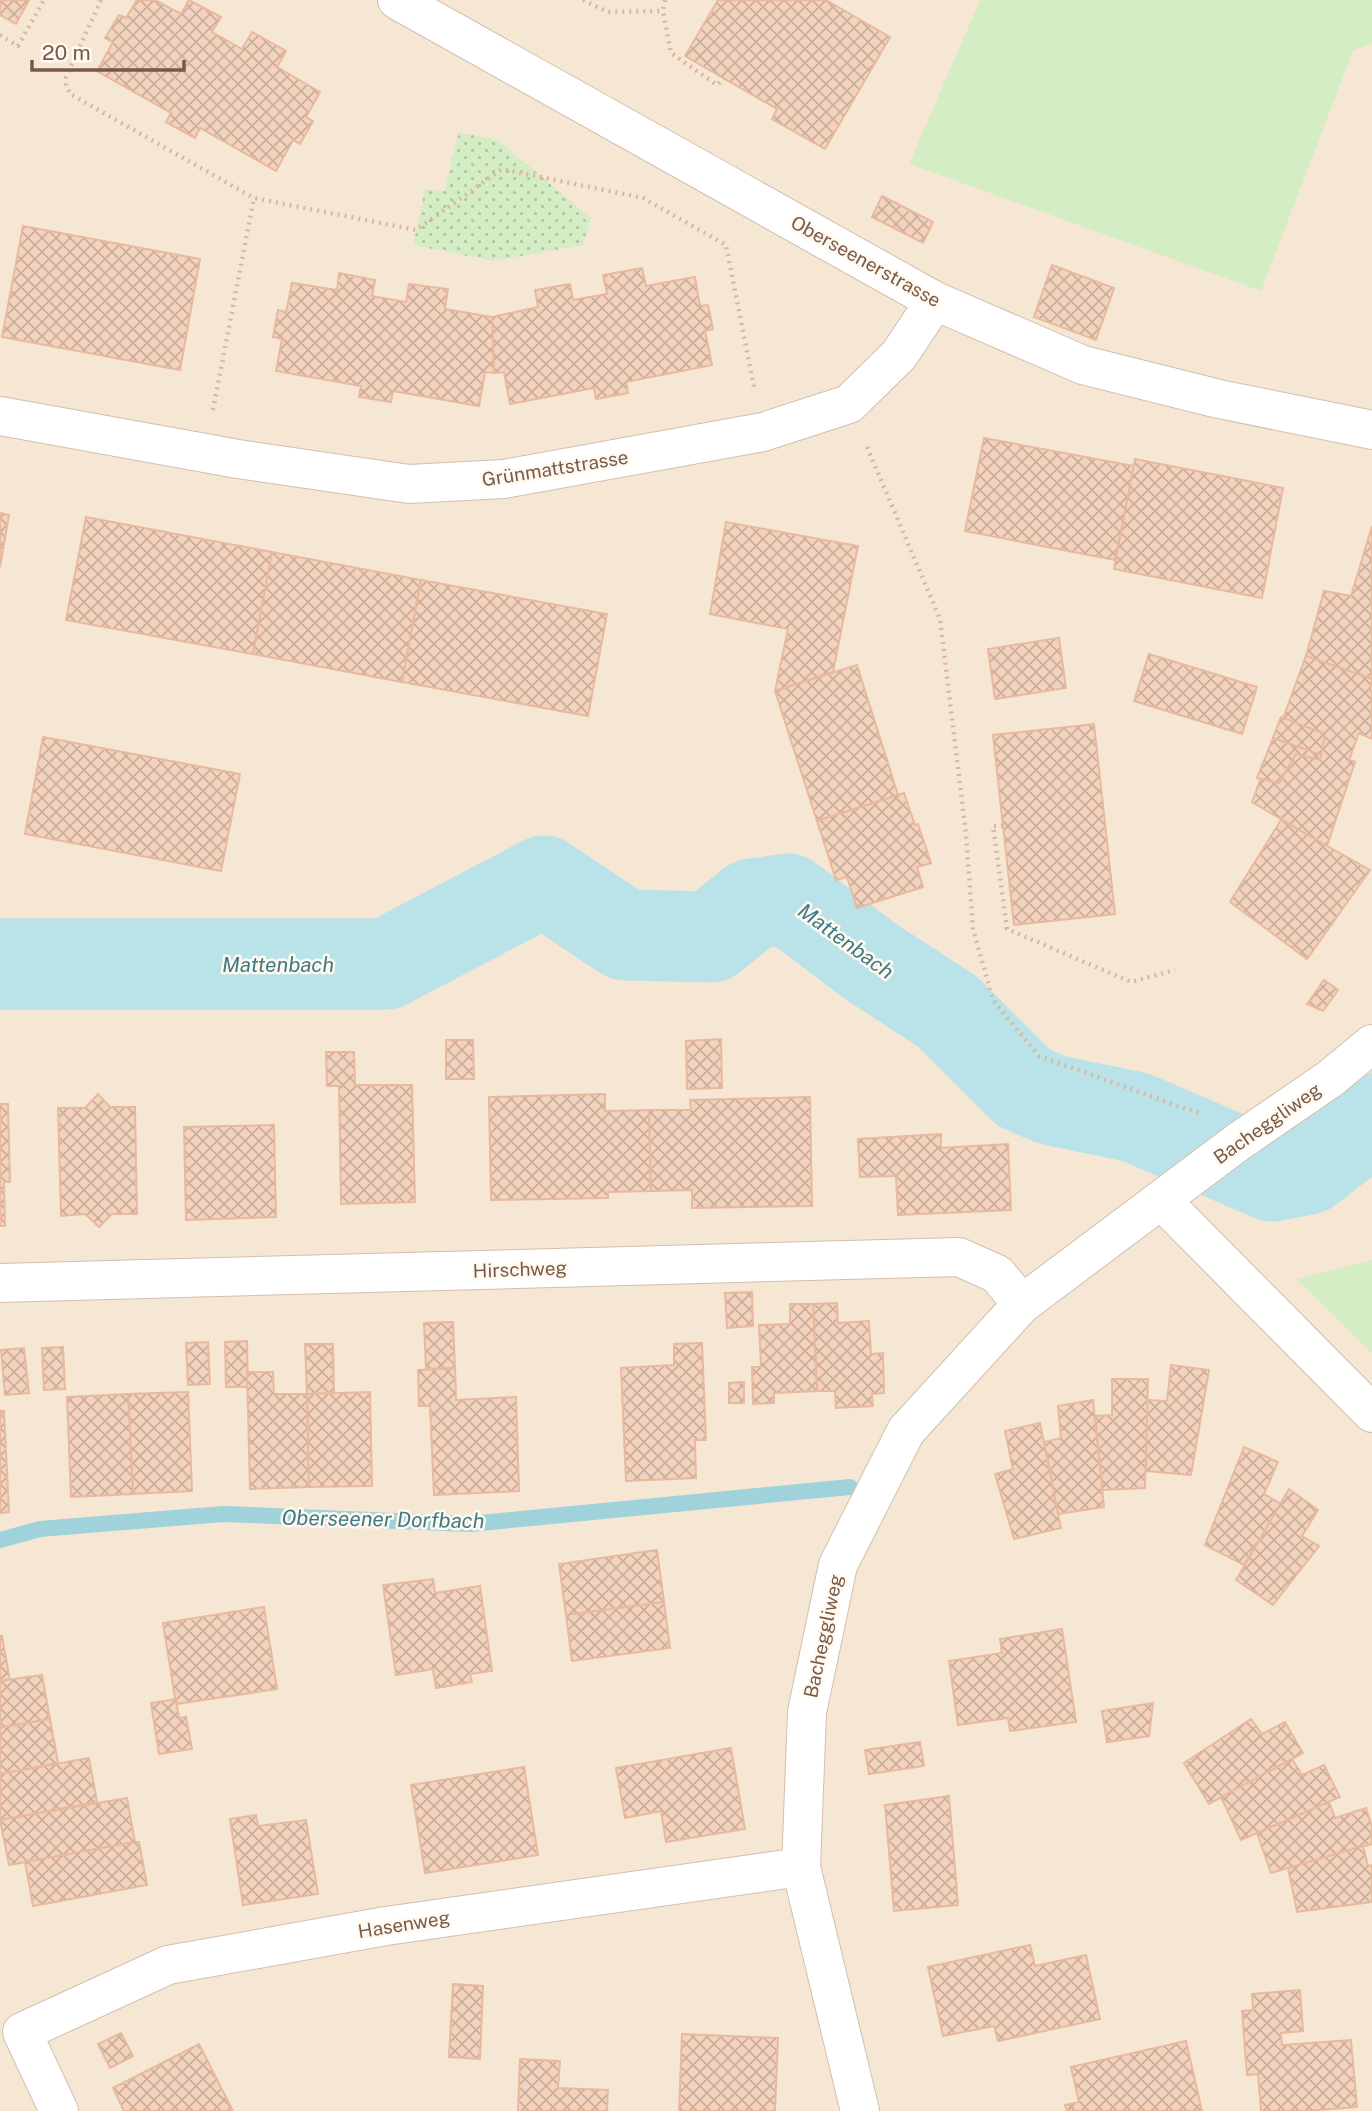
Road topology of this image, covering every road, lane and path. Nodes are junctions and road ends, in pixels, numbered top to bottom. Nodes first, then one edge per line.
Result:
1 (44, 0) edge
2 (101, 0) edge
3 (397, 0) edge
4 (583, 0) edge
5 (665, 0) edge
6 (663, 11) junction
7 (0, 35) edge
8 (724, 78) dead end
9 (254, 198) junction
10 (935, 301) junction
11 (849, 404) junction
12 (0, 416) edge
13 (1372, 430) edge
14 (763, 432) junction
15 (204, 453) junction
16 (1003, 826) dead end
17 (1175, 970) dead end
18 (1372, 1044) edge
19 (1233, 1146) junction
20 (1161, 1200) junction
21 (0, 1283) edge
22 (1022, 1304) junction
23 (1372, 1413) edge
24 (801, 1867) junction
25 (59, 2111) edge
26 (860, 2111) edge

1 - 7 path
2 - 9 path
3 - 10 street, Oberseenerstrasse
4 - 6 path
5 - 6 path
6 - 8 path
9 - 14 path
9 - 15 path
10 - 11 street, Grünmattstrasse
10 - 13 street, Oberseenerstrasse
11 - 14 street, Grünmattstrasse
11 - 19 path
12 - 15 street, Grünmattstrasse
14 - 15 street, Grünmattstrasse
16 - 17 path
18 - 19 street, Bacheggliweg
19 - 20 street, Bacheggliweg
20 - 22 street, Bacheggliweg
20 - 23 street
21 - 22 street, Hirschweg
22 - 24 street, Bacheggliweg
24 - 25 street, Hasenweg
24 - 26 street, Bacheggliweg

